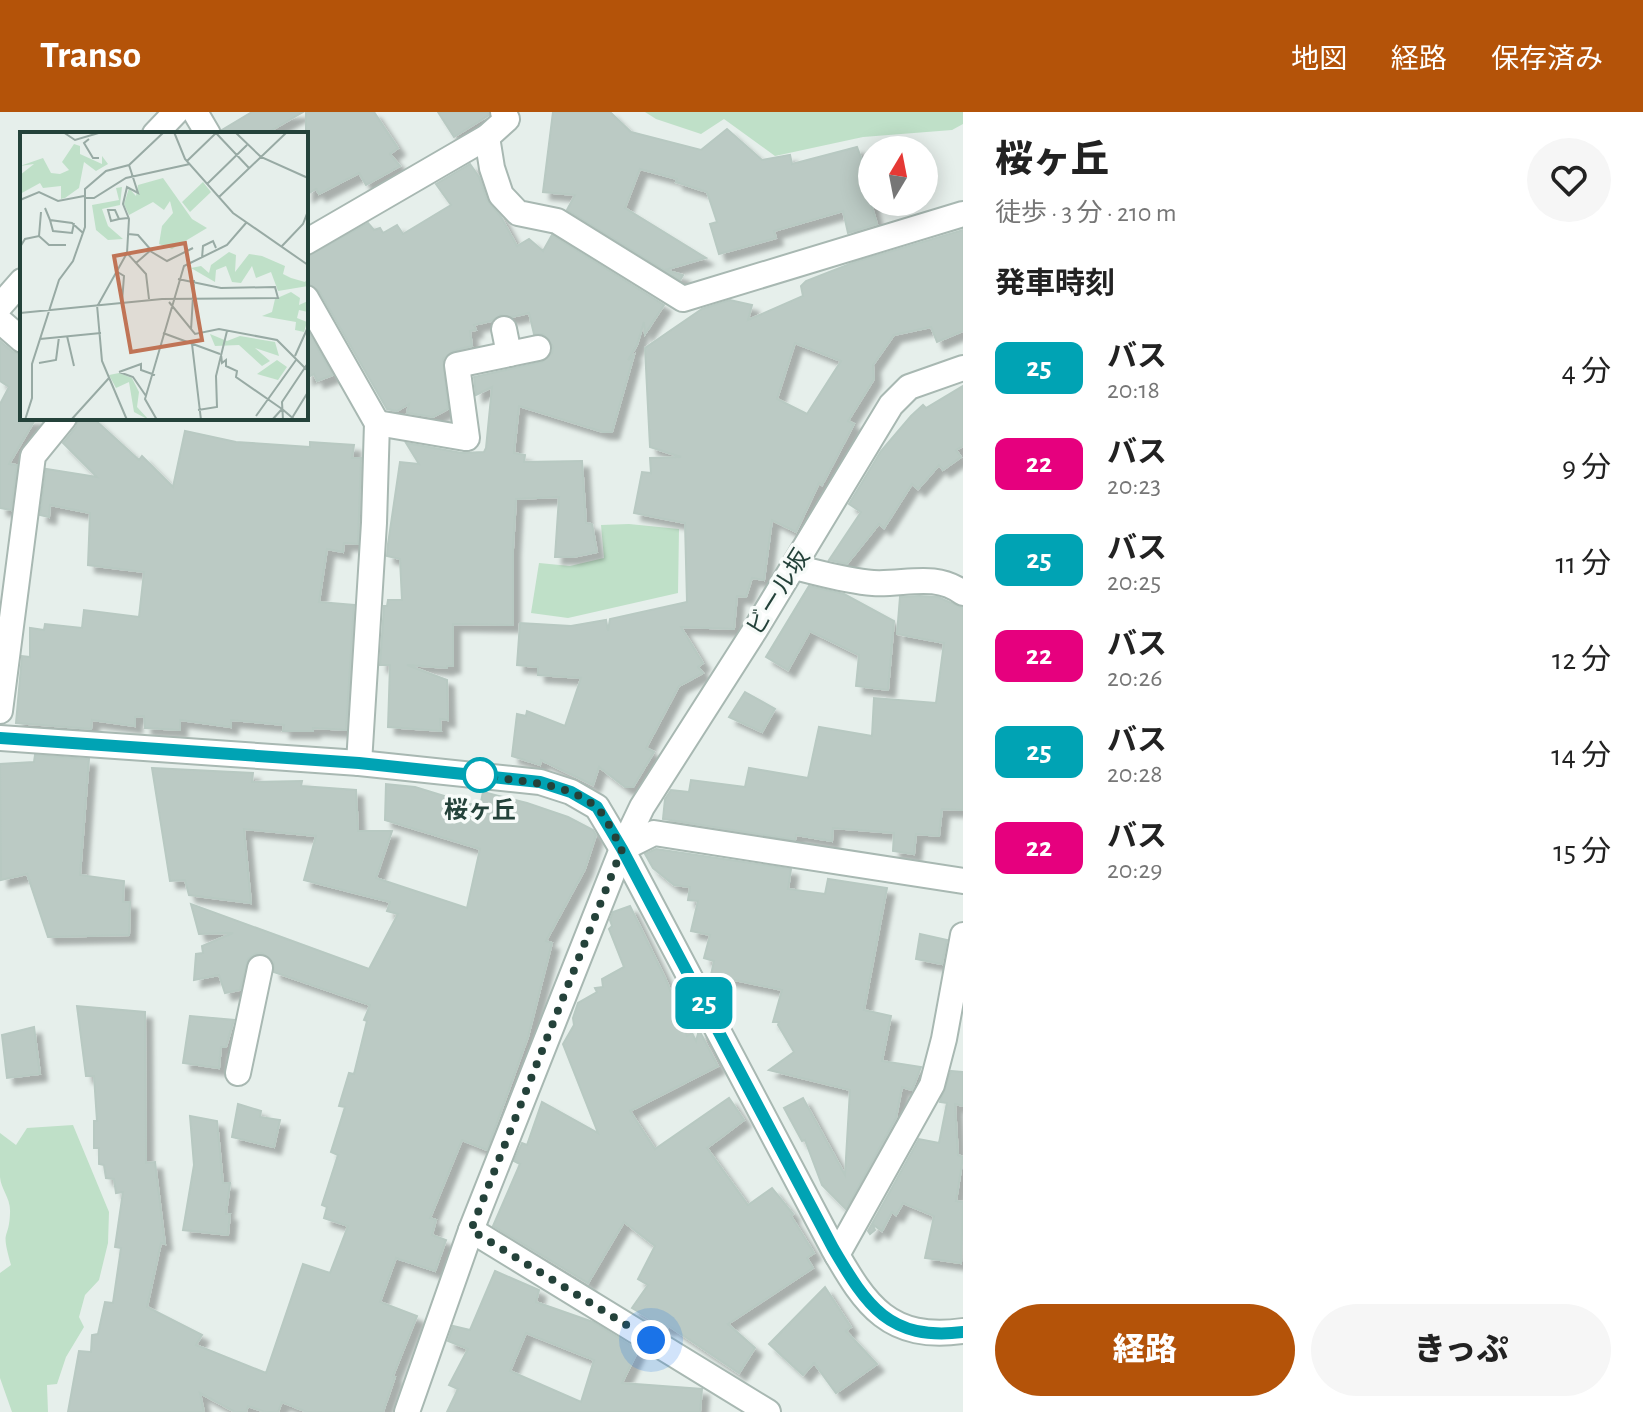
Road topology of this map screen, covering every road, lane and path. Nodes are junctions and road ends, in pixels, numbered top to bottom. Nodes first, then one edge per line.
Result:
1 (176, 112) edge
2 (195, 112) edge
3 (503, 112) edge
4 (157, 132) edge
5 (207, 132) edge
6 (487, 137) junction
7 (963, 214) edge
8 (308, 241) edge
9 (20, 283) edge
10 (308, 302) edge
11 (0, 306) edge
12 (0, 321) edge
13 (504, 329) dead end
14 (20, 338) edge
15 (538, 348) dead end
16 (509, 354) junction
17 (963, 368) edge
18 (62, 420) edge
19 (377, 423) junction
20 (794, 567) junction
21 (963, 593) edge
22 (0, 711) edge
23 (0, 738) edge
24 (359, 763) junction
25 (622, 849) junction
26 (963, 881) edge
27 (963, 935) edge
28 (260, 968) dead end
29 (238, 1073) dead end
30 (471, 1230) junction
31 (837, 1255) junction
32 (963, 1331) edge
33 (407, 1412) edge
34 (768, 1412) edge

1 - 4 street
2 - 5 street
3 - 6 street
6 - 7 street
6 - 8 street
9 - 11 street
10 - 19 street
12 - 14 street
13 - 16 street
15 - 16 street
16 - 19 street
17 - 20 street, ビール坂
18 - 22 street
19 - 24 street
20 - 21 street
20 - 25 street, ビール坂
23 - 24 street
24 - 25 street
25 - 26 street
25 - 30 street, ビール坂
25 - 31 street
27 - 31 street
28 - 29 street
30 - 33 street, ビール坂
30 - 34 street
31 - 32 street

